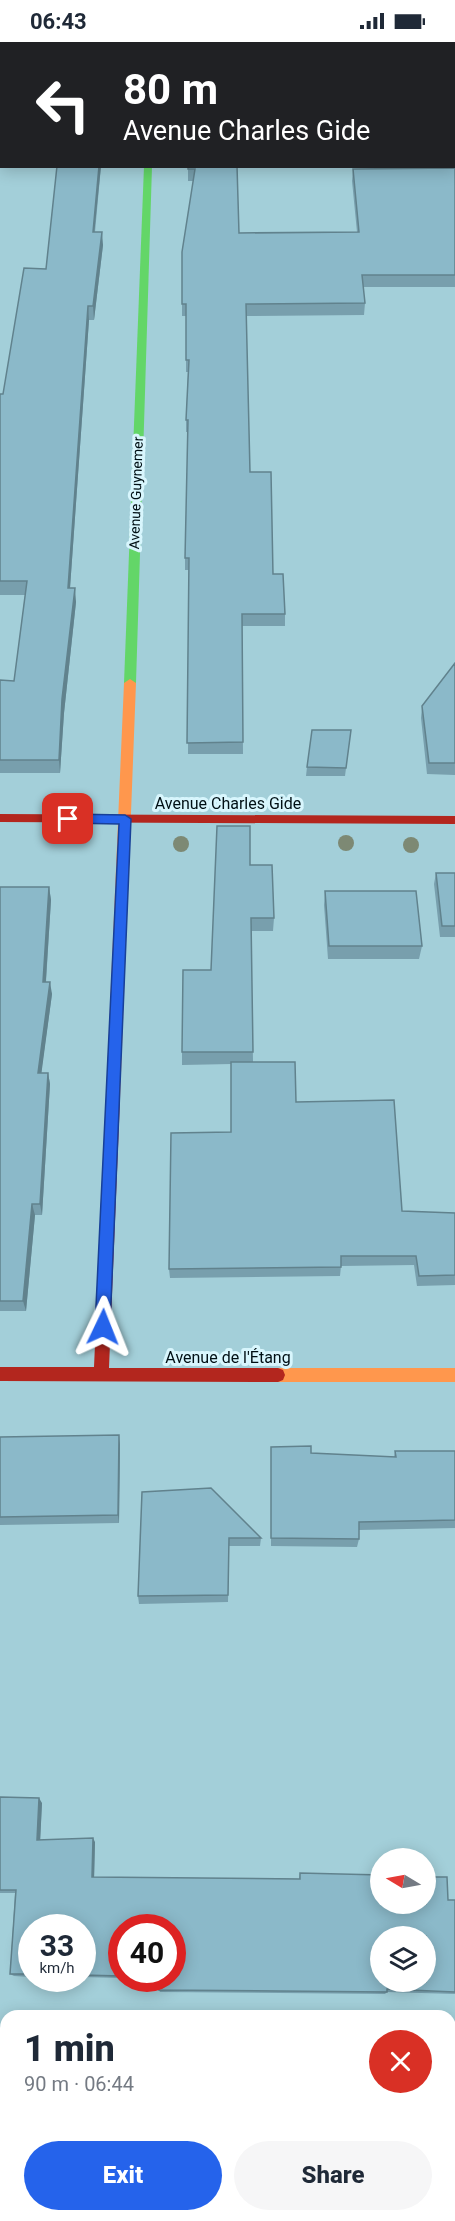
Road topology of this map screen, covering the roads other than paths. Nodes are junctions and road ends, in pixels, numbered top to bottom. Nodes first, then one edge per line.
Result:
1 (148, 168) edge
2 (0, 818) edge
3 (125, 819) junction
4 (455, 820) edge
5 (101, 1373) junction
6 (0, 1374) edge
7 (455, 1375) edge

1 - 3 street, Avenue Guynemer
2 - 3 street, Avenue Charles Gide
3 - 4 street, Avenue Charles Gide
3 - 5 street, Avenue Guynemer
5 - 6 street, Avenue de l'Étang
5 - 7 street, Avenue de l'Étang

